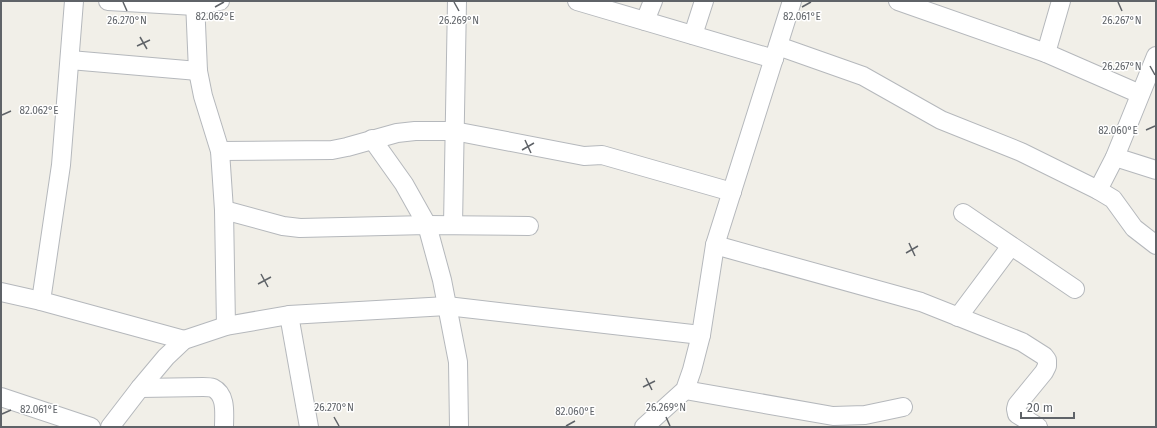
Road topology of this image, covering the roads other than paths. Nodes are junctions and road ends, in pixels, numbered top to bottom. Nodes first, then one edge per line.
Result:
1 (74, 1) edge
2 (108, 1) edge
3 (220, 1) edge
4 (457, 1) edge
5 (577, 1) edge
6 (653, 1) edge
7 (704, 1) edge
8 (792, 1) edge
9 (898, 1) edge
10 (1061, 1) edge
11 (195, 4) edge
12 (645, 21) junction
13 (693, 35) junction
14 (776, 52) junction
15 (1046, 53) junction
16 (1156, 56) edge
17 (70, 60) junction
18 (198, 71) junction
19 (1140, 94) junction
20 (454, 131) junction
21 (372, 139) junction
22 (220, 151) junction
23 (1114, 157) junction
24 (1156, 170) edge
25 (1098, 190) junction
26 (732, 192) junction
27 (224, 210) junction
28 (963, 214) dead end
29 (427, 225) junction
30 (453, 225) junction
31 (529, 226) dead end
32 (715, 245) junction
33 (1156, 245) edge
34 (1011, 246) junction
35 (1075, 289) dead end
36 (1, 292) edge
37 (41, 301) junction
38 (447, 306) junction
39 (289, 315) junction
40 (958, 317) junction
41 (226, 326) junction
42 (701, 335) junction
43 (184, 340) junction
44 (140, 388) junction
45 (685, 390) junction
46 (1, 397) edge
47 (903, 407) dead end
48 (91, 427) edge
49 (110, 427) edge
50 (224, 427) edge
51 (309, 427) edge
52 (459, 427) edge
53 (644, 427) edge
54 (1038, 427) edge

1 - 17 street
2 - 11 street
3 - 11 street
4 - 20 street
5 - 12 street
6 - 12 street
7 - 13 street
8 - 14 street
9 - 15 street
10 - 15 street
11 - 18 street
12 - 13 street
13 - 14 street
14 - 25 street
14 - 26 street
15 - 19 street
16 - 19 street
17 - 18 street
17 - 37 street
18 - 22 street
19 - 23 street
20 - 21 street
20 - 26 street
20 - 30 street
21 - 22 street
21 - 29 street
22 - 27 street
23 - 24 street
23 - 25 street
25 - 33 street
26 - 32 street
27 - 29 street
27 - 41 street
28 - 34 street
29 - 30 street
29 - 38 street
30 - 31 street
32 - 40 street
32 - 42 street
34 - 35 street
34 - 40 street
36 - 37 street
37 - 43 street
38 - 39 street
38 - 42 street
38 - 52 street
39 - 41 street
39 - 51 street
40 - 54 street
41 - 43 street
42 - 45 street
43 - 44 street
44 - 49 street
44 - 50 street
45 - 47 street
45 - 53 street
46 - 48 street

